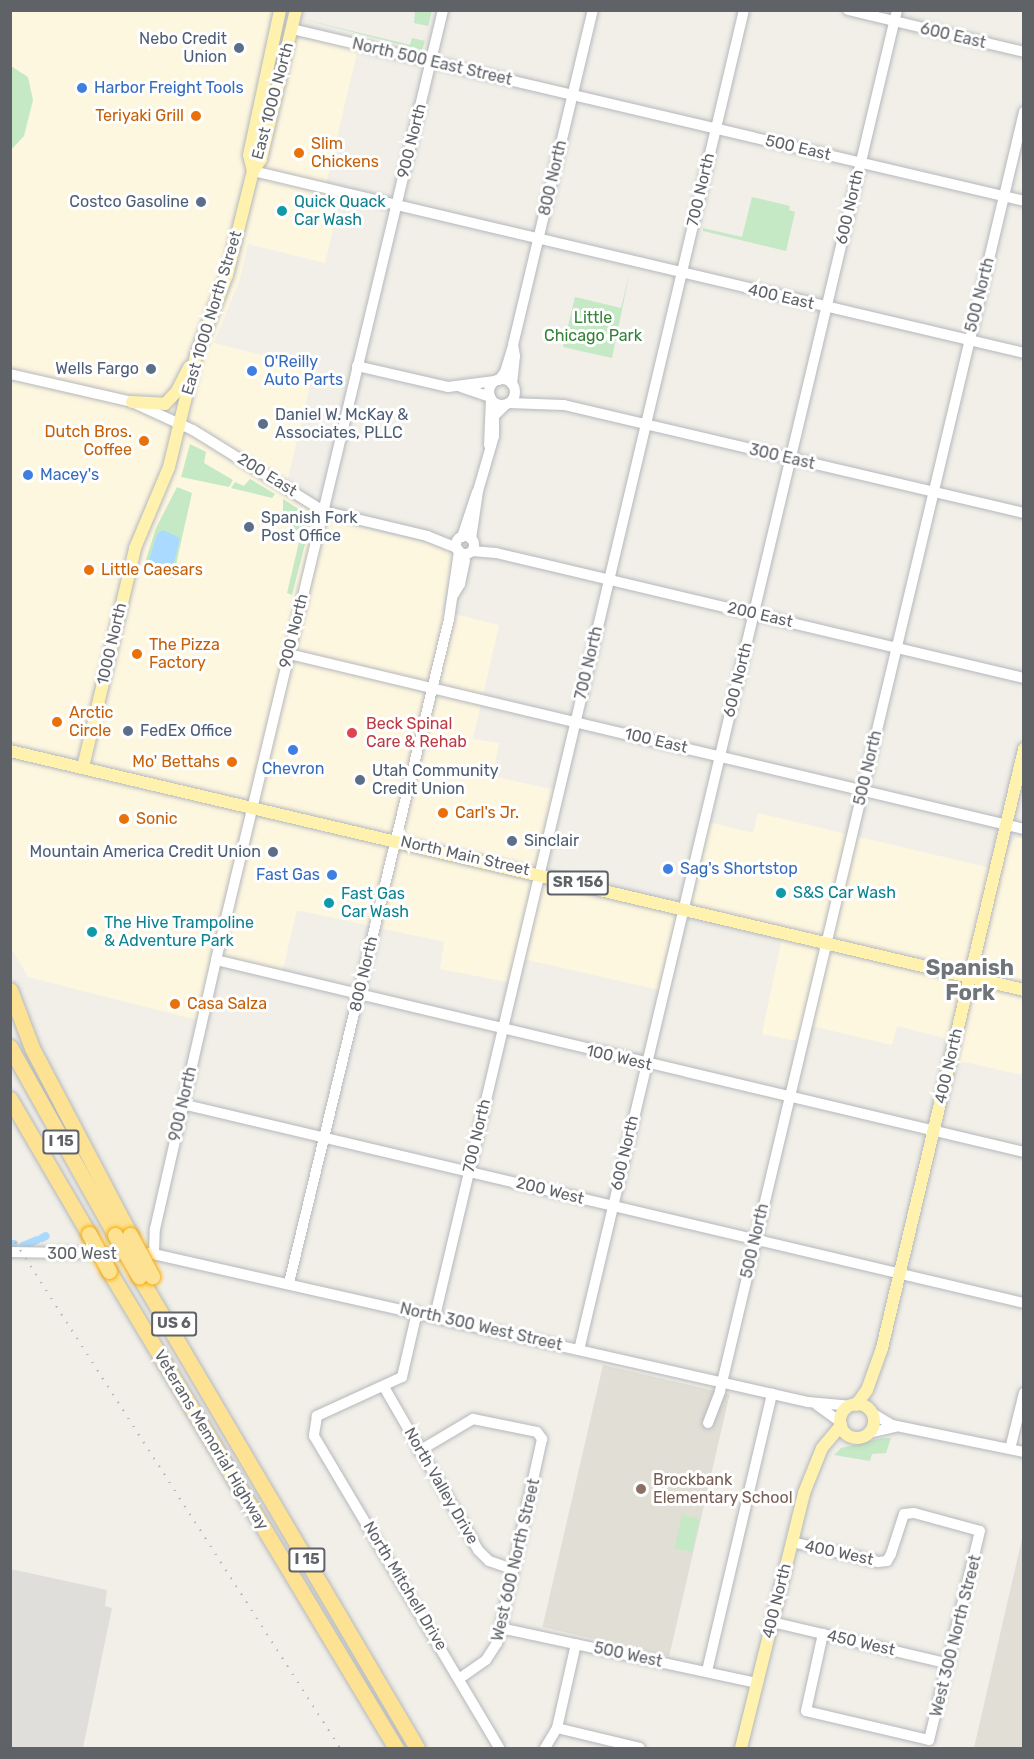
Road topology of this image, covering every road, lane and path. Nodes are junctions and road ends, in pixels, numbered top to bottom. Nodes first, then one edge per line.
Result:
1 (280, 10) edge
2 (287, 10) edge
3 (296, 10) edge
4 (443, 10) edge
5 (593, 10) edge
6 (744, 10) edge
7 (848, 10) edge
8 (897, 10) edge
9 (894, 22) junction
10 (277, 27) junction
11 (292, 29) junction
12 (1023, 52) edge
13 (432, 61) junction
14 (278, 85) junction
15 (573, 96) junction
16 (1023, 111) edge
17 (716, 129) junction
18 (861, 163) junction
19 (252, 171) junction
20 (1004, 197) junction
21 (1023, 201) edge
22 (396, 206) junction
23 (539, 240) junction
24 (682, 273) junction
25 (826, 307) junction
26 (969, 340) junction
27 (513, 345) junction
28 (1023, 353) edge
29 (196, 355) junction
30 (357, 366) junction
31 (10, 374) edge
32 (497, 381) junction
33 (513, 386) junction
34 (460, 387) junction
35 (490, 398) junction
36 (132, 402) junction
37 (541, 402) junction
38 (507, 404) junction
39 (180, 423) junction
40 (646, 424) junction
41 (489, 445) junction
42 (790, 459) junction
43 (932, 492) junction
44 (323, 511) junction
45 (1023, 512) edge
46 (146, 522) joint
47 (465, 545) junction
48 (609, 579) junction
49 (753, 614) junction
50 (896, 648) junction
51 (289, 654) junction
52 (1023, 678) edge
53 (432, 688) junction
54 (575, 722) junction
55 (1023, 749) edge
56 (10, 751) edge
57 (719, 756) junction
58 (83, 767) junction
59 (862, 790) junction
60 (252, 806) junction
61 (1006, 825) junction
62 (1023, 829) edge
63 (396, 840) junction
64 (539, 874) junction
65 (684, 908) junction
66 (826, 942) junction
67 (216, 960) junction
68 (970, 977) junction
69 (10, 990) edge
70 (1023, 990) edge
71 (358, 996) junction
72 (10, 1014) edge
73 (501, 1031) junction
74 (10, 1047) edge
75 (32, 1048) junction
76 (646, 1064) junction
77 (789, 1097) junction
78 (10, 1099) edge
79 (182, 1104) junction
80 (10, 1113) edge
81 (934, 1131) junction
82 (325, 1138) junction
83 (35, 1146) junction
84 (1023, 1152) edge
85 (468, 1171) junction
86 (612, 1206) junction
87 (123, 1235) junction
88 (756, 1239) junction
89 (10, 1252) edge
90 (154, 1252) junction
91 (900, 1274) junction
92 (289, 1283) junction
93 (1023, 1303) edge
94 (417, 1312) junction
95 (435, 1316) junction
96 (882, 1348) junction
97 (579, 1350) junction
98 (722, 1383) junction
99 (384, 1387) junction
100 (1023, 1393) edge
101 (772, 1394) junction
102 (808, 1402) junction
103 (854, 1405) junction
104 (871, 1412) junction
105 (708, 1423) dead end
106 (841, 1423) junction
107 (898, 1426) junction
108 (869, 1433) junction
109 (854, 1438) junction
110 (1010, 1449) junction
111 (419, 1450) junction
112 (1023, 1452) edge
113 (818, 1456) junction
114 (792, 1542) junction
115 (886, 1561) joint
116 (512, 1569) junction
117 (772, 1622) junction
118 (500, 1628) junction
119 (823, 1634) junction
120 (576, 1644) junction
121 (950, 1664) junction
122 (707, 1671) junction
123 (459, 1679) junction
124 (757, 1683) junction
125 (557, 1728) junction
126 (396, 1749) edge
127 (417, 1749) edge
128 (499, 1749) edge
129 (545, 1749) edge
130 (640, 1749) edge
131 (741, 1749) edge

1 - 10 main road, East 1000 North
2 - 11 main road
3 - 11 main road, East 1000 North
4 - 13 street, 900 North
5 - 15 street, 800 North
6 - 17 street, 700 North
7 - 9 street, 600 East
8 - 9 street, 600 North
9 - 12 street, 600 East
9 - 18 street, 600 North
10 - 14 main road
10 - 19 main road, East 1000 North
11 - 13 street, North 500 East Street
11 - 14 main road, East 1000 North
13 - 15 street, North 500 East Street
13 - 22 street, 900 North
14 - 19 main road, East 1000 North
15 - 17 street, 500 East
15 - 23 street, 800 North
16 - 20 street, 500 North
17 - 18 street, 500 East
17 - 24 street, 700 North
18 - 20 street, 500 East
18 - 25 street, 600 North
19 - 22 street, 400 East
19 - 29 main road, East 1000 North Street
20 - 21 street, 500 East
20 - 26 street, 500 North
22 - 23 street, 400 East
22 - 30 street, 900 North
23 - 24 street, 400 East
23 - 27 street, 800 North
24 - 25 street, 400 East
24 - 40 street, 700 North
25 - 26 street, 400 East
25 - 42 street, 600 North
26 - 28 street, 400 East
26 - 43 street, 500 North
27 - 32 street, 800 North
27 - 33 street, 800 North
29 - 36 main road
29 - 39 main road, East 1000 North Street
30 - 34 street
30 - 44 street, 900 North
31 - 36 street, 200 East
32 - 33 street, 300 East
32 - 34 street
32 - 35 street, 800 North
33 - 37 street, 300 East
33 - 38 street, 800 North
34 - 35 street
35 - 38 street
35 - 41 street, 800 North
36 - 39 street, 200 East
37 - 38 street, 300 East
37 - 40 street, 300 East
38 - 41 street, 800 North
39 - 44 street, 200 East
39 - 46 main road, East 1000 North Street
40 - 42 street, 300 East
40 - 48 street, 700 North
41 - 47 street, 800 North
42 - 43 street, 300 East
42 - 49 street, 600 North
43 - 45 street, 300 East
43 - 50 street, 500 North
44 - 47 street, 200 East
44 - 51 street, 900 North
46 - 58 main road, 1000 North
47 - 48 street, 200 East
47 - 53 street, 800 North
48 - 49 street, 200 East
48 - 54 street, 700 North
49 - 50 street, 200 East
49 - 57 street, 600 North
50 - 52 street, 200 East
50 - 59 street, 500 North
51 - 53 street, 100 East
51 - 60 street, 900 North
53 - 54 street, 100 East
53 - 63 street, 800 North
54 - 57 street, 100 East
54 - 64 street, 700 North
55 - 61 main road, 400 North
56 - 58 main road, North Main Street / SR 156
57 - 59 street, 100 East
57 - 65 street, 600 North
58 - 60 main road, North Main Street / SR 156
59 - 61 street, 100 East
59 - 66 street, 500 North
60 - 63 main road, North Main Street / SR 156
60 - 67 street, 900 North
61 - 62 street, 100 East
61 - 68 main road, 400 North
63 - 64 main road, North Main Street / SR 156
63 - 71 street, 800 North
64 - 65 main road, North Main Street / SR 156
64 - 73 street, 700 North
65 - 66 main road, North Main Street / SR 156
65 - 76 street, 600 North
66 - 68 main road, North Main Street / SR 156
66 - 77 street, 500 North
67 - 71 street, 100 West
67 - 79 street, 900 North
68 - 70 main road, North Main Street / SR 156
68 - 81 main road, 400 North
69 - 75 highway
71 - 73 street, 100 West
71 - 82 street, 800 North
72 - 75 highway
73 - 76 street, 100 West
73 - 85 street, 700 North
74 - 87 highway, Veterans Memorial Highway / I 15
75 - 87 highway
76 - 77 street, 100 West
76 - 86 street, 600 North
77 - 81 street, 100 West
77 - 88 street, 500 North
78 - 83 highway, Veterans Memorial Highway / I 15
79 - 82 street, 200 West
79 - 90 street, 900 North
80 - 83 highway
81 - 84 street, 100 West
81 - 91 main road, 400 North
82 - 85 street, 200 West
82 - 92 street, 800 North
83 - 126 highway, Veterans Memorial Highway / I 15, bridge
85 - 86 street, 200 West
85 - 95 street, 700 North
86 - 88 street, 200 West
86 - 97 street, 600 North
87 - 127 highway, Veterans Memorial Highway / I 15, bridge
88 - 91 street, 200 West
88 - 98 street, 500 North
89 - 90 street, 300 West
90 - 92 street, North 300 West Street
91 - 93 street, 200 West
91 - 96 main road, 400 North
92 - 94 street, North 300 West Street
94 - 95 street, North 300 West Street
94 - 99 street
95 - 97 street, North 300 West Street
96 - 103 main road, 400 North
96 - 104 main road, 400 North
97 - 98 street, North 300 West Street
98 - 101 street, North 300 West Street
98 - 105 street, 500 North
99 - 111 street, North Valley Drive
99 - 123 street, North Mitchell Drive
100 - 110 street
101 - 102 street, North 300 West Street
101 - 122 street
102 - 103 street
102 - 106 street
103 - 104 main road
103 - 106 main road
104 - 107 street
104 - 108 main road
106 - 109 main road
106 - 113 main road, 400 North
107 - 108 street
107 - 110 street
108 - 109 main road
109 - 113 main road
110 - 112 street
111 - 116 street, North Valley Drive
111 - 116 street, West 600 North Street
113 - 114 main road, 400 North
114 - 115 street, 400 West
114 - 117 main road, 400 North
115 - 121 street, West 300 North Street
116 - 118 street, West 600 North Street
117 - 119 street, 450 West
117 - 124 main road, 400 North
118 - 120 street, 500 West
118 - 123 street, West 600 North Street
119 - 121 street, 450 West
119 - 121 street, West 300 North Street
120 - 122 street, 500 West
120 - 125 street
122 - 124 street, 500 West
123 - 128 street, North Mitchell Drive
124 - 131 main road, 400 North
125 - 129 street
125 - 130 street

